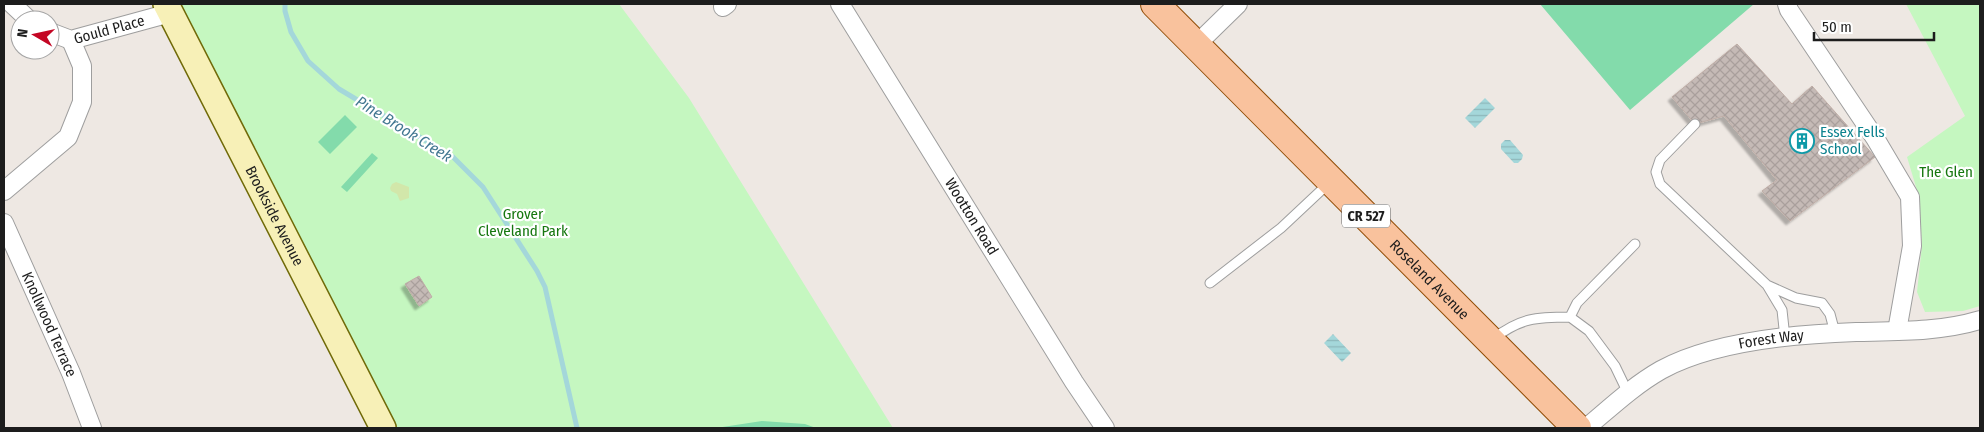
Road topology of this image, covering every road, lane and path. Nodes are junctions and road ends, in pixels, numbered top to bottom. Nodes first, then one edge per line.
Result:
1 (840, 4) edge
2 (1155, 4) edge
3 (1238, 4) edge
4 (1787, 4) edge
5 (168, 8) edge
6 (60, 36) edge
7 (71, 40) junction
8 (1196, 45) junction
9 (1695, 124) dead end
10 (1330, 181) junction
11 (4, 192) edge
12 (4, 223) edge
13 (1635, 244) dead end
14 (1210, 283) dead end
15 (1767, 285) junction
16 (1570, 317) junction
17 (1980, 320) edge
18 (1897, 331) junction
19 (1835, 333) junction
20 (1785, 338) junction
21 (1490, 341) junction
22 (1628, 393) junction
23 (92, 428) edge
24 (383, 428) edge
25 (1105, 428) edge
26 (1577, 428) edge
27 (1586, 428) edge

1 - 25 street, Wootton Road
2 - 8 main road, Roseland Avenue / CR 527
3 - 8 street
4 - 18 street
5 - 7 street, Gould Place
5 - 24 street, Brookside Avenue
6 - 7 street, Gould Place
7 - 11 street
8 - 10 main road, Roseland Avenue / CR 527
9 - 15 lane
10 - 14 lane
10 - 21 main road, Roseland Avenue / CR 527
12 - 23 street, Knollwood Terrace
13 - 16 lane
15 - 19 lane
15 - 20 lane
16 - 21 lane
16 - 22 lane
17 - 18 street, Forest Way
18 - 19 street, Forest Way
19 - 20 street, Forest Way
20 - 22 street, Forest Way
21 - 26 main road, Roseland Avenue / CR 527
22 - 27 street, Forest Way

